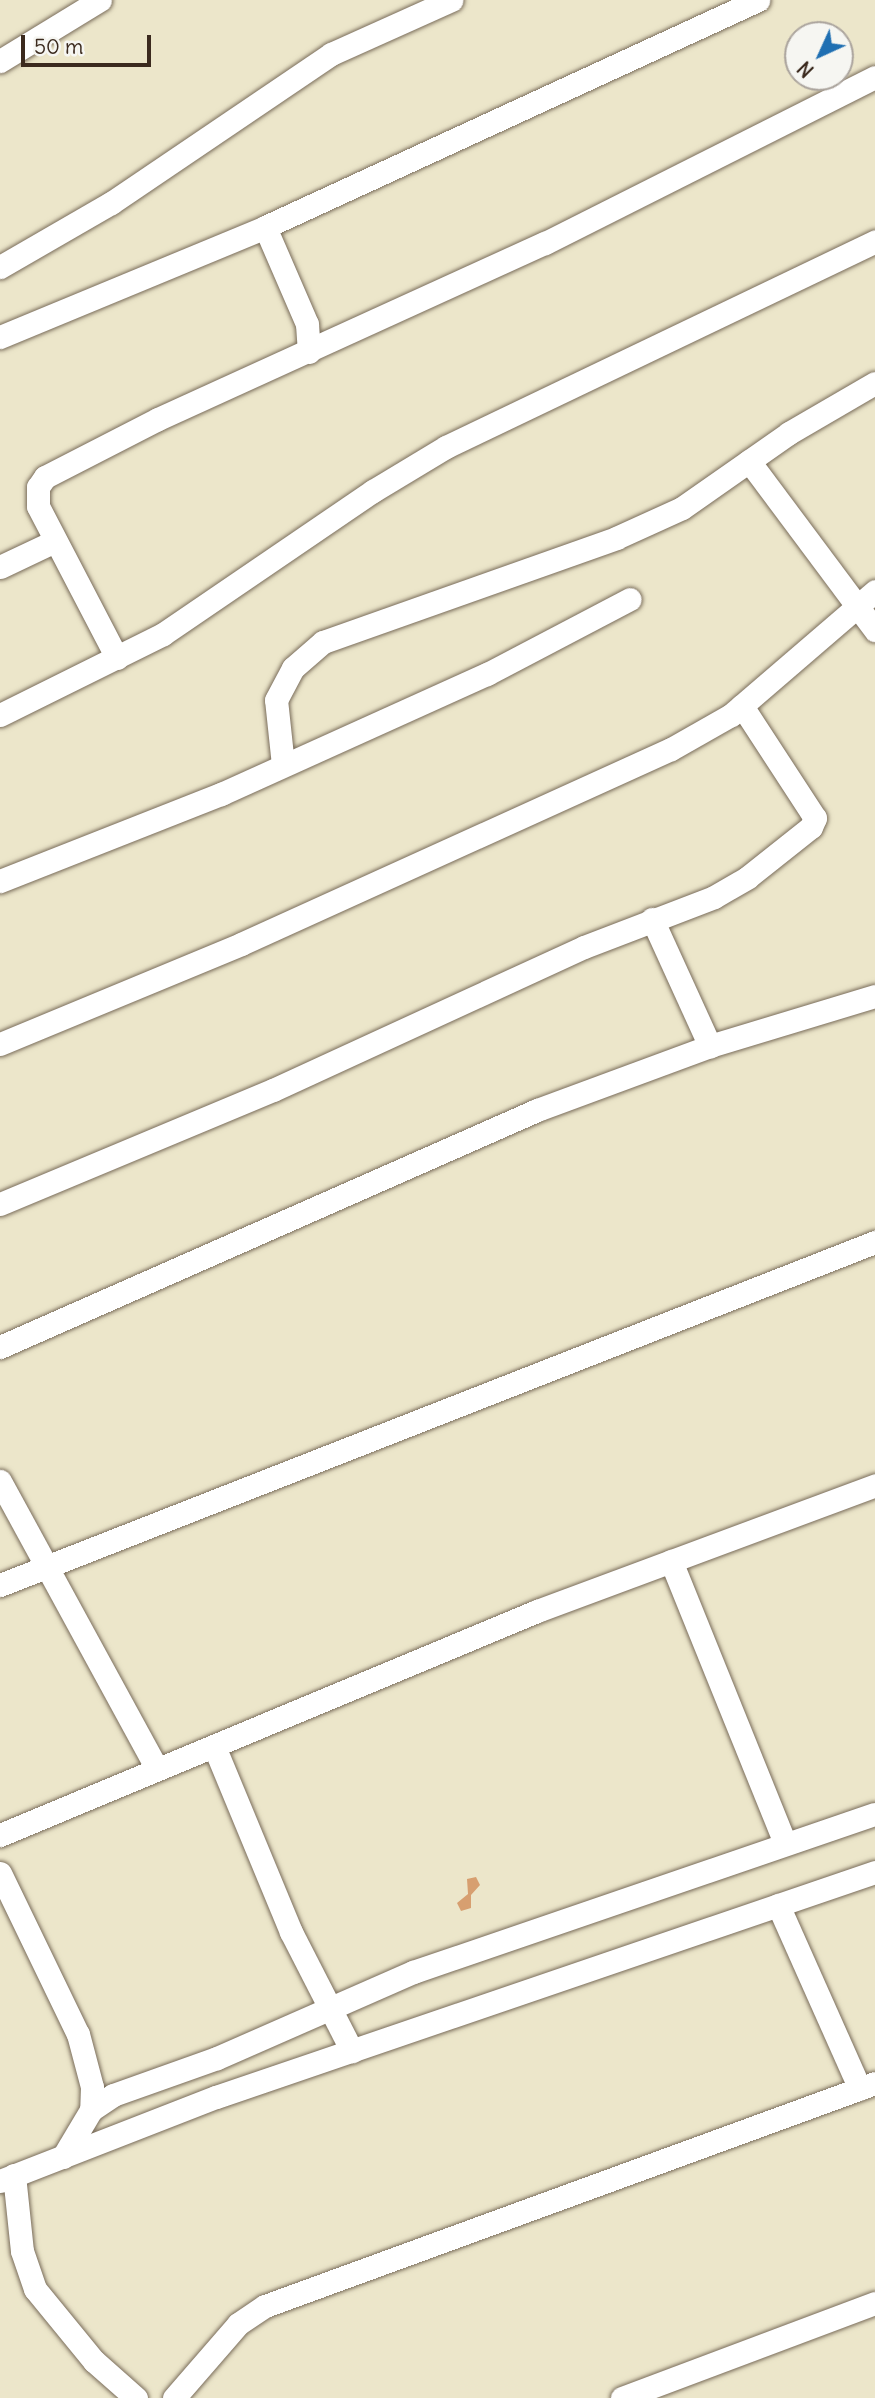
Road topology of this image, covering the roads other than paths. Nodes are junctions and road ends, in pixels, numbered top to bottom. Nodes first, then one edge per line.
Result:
1 (100, 0) edge
2 (451, 0) edge
3 (758, 0) edge
4 (0, 61) edge
5 (875, 77) edge
6 (265, 227) junction
7 (875, 241) edge
8 (0, 267) edge
9 (0, 337) edge
10 (309, 352) junction
11 (875, 383) edge
12 (749, 461) junction
13 (55, 541) junction
14 (0, 567) edge
15 (630, 598) dead end
16 (866, 598) edge
17 (875, 630) edge
18 (117, 658) junction
19 (742, 706) junction
20 (0, 715) edge
21 (284, 765) junction
22 (0, 881) edge
23 (652, 919) junction
24 (875, 996) edge
25 (0, 1044) edge
26 (710, 1046) junction
27 (0, 1204) edge
28 (875, 1242) edge
29 (0, 1347) edge
30 (0, 1481) edge
31 (875, 1485) edge
32 (671, 1561) junction
33 (50, 1569) junction
34 (0, 1585) edge
35 (214, 1746) junction
36 (157, 1769) junction
37 (875, 1814) edge
38 (0, 1835) edge
39 (785, 1843) junction
40 (0, 1872) edge
41 (875, 1872) edge
42 (778, 1905) junction
43 (327, 2007) junction
44 (352, 2050) junction
45 (867, 2086) edge
46 (90, 2110) junction
47 (63, 2157) junction
48 (7, 2178) edge
49 (875, 2303) edge
50 (136, 2398) edge
51 (174, 2398) edge
52 (622, 2398) edge

1 - 4 street
2 - 8 street
3 - 6 street
5 - 10 street
6 - 9 street
6 - 10 street
7 - 18 street
10 - 13 street
11 - 12 street
12 - 16 street
12 - 21 street
13 - 14 street
13 - 18 street
15 - 21 street
16 - 17 street
16 - 19 street
18 - 20 street
19 - 23 street
19 - 25 street
21 - 22 street
23 - 26 street
23 - 27 street
24 - 26 street
26 - 29 street
28 - 33 street
30 - 33 street
31 - 32 street
32 - 35 street
32 - 39 street
33 - 34 street
33 - 36 street
35 - 36 street
35 - 43 street
36 - 38 street
37 - 39 street
39 - 43 street
40 - 46 street
41 - 42 street
42 - 44 street
42 - 45 street
43 - 44 street
43 - 46 street
44 - 47 street
45 - 51 street
46 - 47 street
47 - 48 street
48 - 50 street
49 - 52 street

